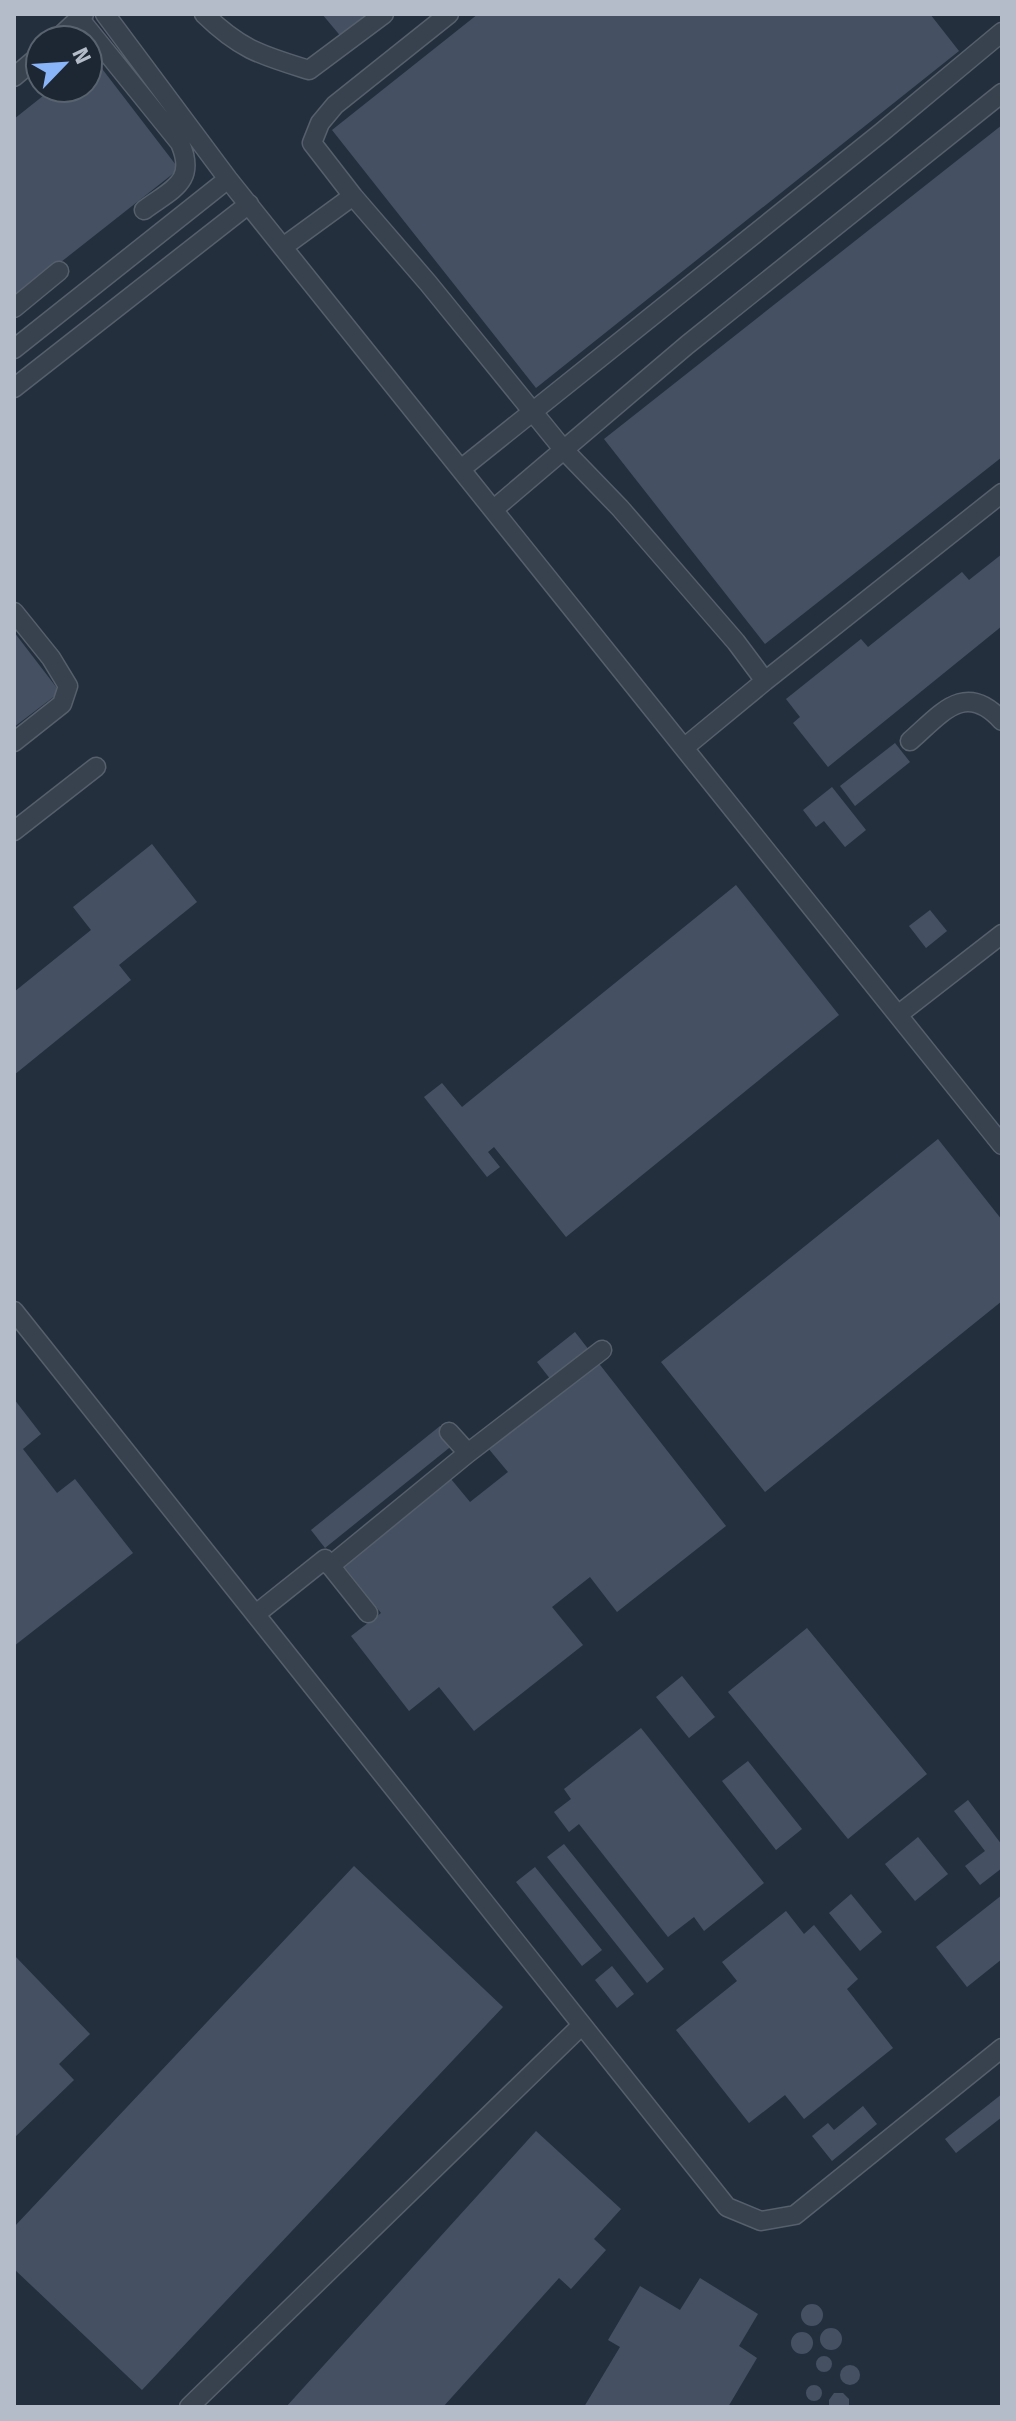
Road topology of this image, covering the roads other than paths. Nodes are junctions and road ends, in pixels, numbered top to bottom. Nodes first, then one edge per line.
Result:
1 (105, 14) edge
2 (204, 14) edge
3 (384, 14) edge
4 (449, 14) edge
5 (82, 16) edge
6 (1002, 32) edge
7 (1002, 93) edge
8 (228, 179) junction
9 (353, 196) junction
10 (249, 204) junction
11 (144, 210) dead end
12 (283, 247) junction
13 (59, 271) dead end
14 (14, 308) edge
15 (14, 349) edge
16 (14, 388) edge
17 (532, 412) junction
18 (563, 449) junction
19 (461, 469) junction
20 (1002, 493) edge
21 (494, 509) junction
22 (14, 612) edge
23 (765, 681) junction
24 (1002, 721) edge
25 (910, 741) dead end
26 (14, 742) edge
27 (685, 747) junction
28 (96, 767) dead end
29 (14, 831) edge
30 (1002, 934) edge
31 (899, 1014) junction
32 (1002, 1145) edge
33 (14, 1311) edge
34 (602, 1350) dead end
35 (449, 1432) dead end
36 (468, 1453) junction
37 (330, 1566) junction
38 (368, 1613) dead end
39 (256, 1614) junction
40 (582, 2025) junction
41 (1002, 2048) edge
42 (189, 2407) edge

1 - 8 street
2 - 3 street
4 - 9 street
5 - 11 street
6 - 17 street
7 - 18 street
8 - 10 street
8 - 15 street
9 - 12 street
9 - 17 street
10 - 12 street
10 - 16 street
12 - 19 street
13 - 14 street
17 - 18 street
17 - 19 street
18 - 21 street
18 - 23 street
19 - 21 street
20 - 23 street
21 - 27 street
22 - 26 street
23 - 27 street
24 - 25 street
27 - 31 street
28 - 29 street
30 - 31 street
31 - 32 street
33 - 39 street
34 - 36 street
35 - 36 street
36 - 37 street
37 - 38 street
37 - 39 street
39 - 40 street
40 - 41 street
40 - 42 street

